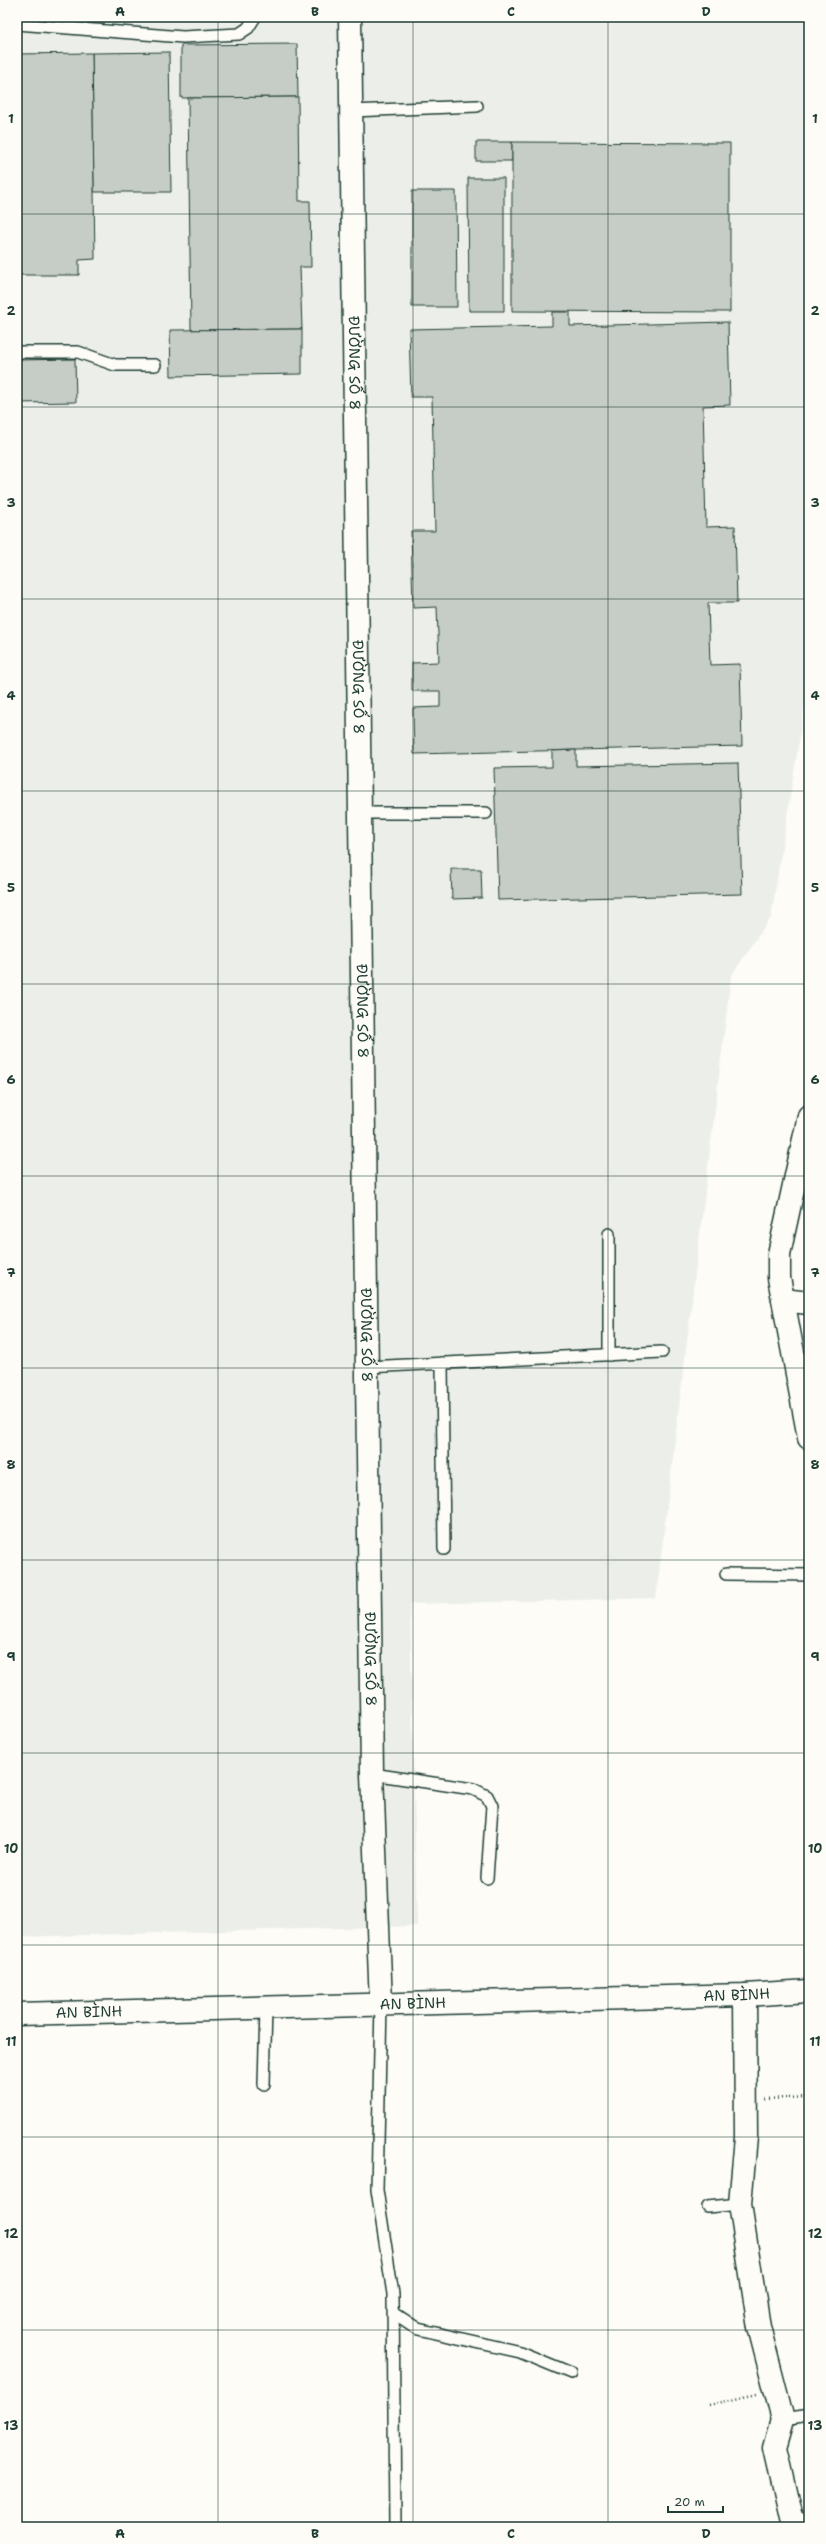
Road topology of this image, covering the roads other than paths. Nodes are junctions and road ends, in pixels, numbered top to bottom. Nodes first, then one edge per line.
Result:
1 (254, 17) edge
2 (350, 17) edge
3 (17, 24) edge
4 (476, 106) dead end
5 (351, 111) junction
6 (17, 352) edge
7 (155, 365) dead end
8 (360, 813) junction
9 (486, 813) dead end
10 (809, 1116) edge
11 (609, 1234) dead end
12 (783, 1300) junction
13 (809, 1303) edge
14 (662, 1352) dead end
15 (609, 1355) junction
16 (442, 1363) junction
17 (367, 1367) junction
18 (809, 1438) edge
19 (444, 1549) dead end
20 (726, 1574) dead end
21 (809, 1574) edge
22 (372, 1774) junction
23 (487, 1878) dead end
24 (809, 1991) edge
25 (745, 1995) junction
26 (381, 2004) junction
27 (266, 2008) junction
28 (17, 2014) edge
29 (264, 2084) dead end
30 (740, 2204) junction
31 (708, 2207) dead end
32 (394, 2313) junction
33 (571, 2373) dead end
34 (809, 2416) edge
35 (783, 2420) junction
36 (798, 2522) edge
37 (395, 2527) edge

1 - 3 lane
2 - 5 street, ĐƯỜNG SỐ 8
4 - 5 lane
5 - 8 street, ĐƯỜNG SỐ 8
6 - 7 lane
8 - 9 lane
8 - 17 street, ĐƯỜNG SỐ 8
10 - 12 street
11 - 15 lane
12 - 13 street
12 - 18 street
14 - 15 lane
15 - 16 lane
16 - 17 lane
16 - 19 lane
17 - 22 street, ĐƯỜNG SỐ 8
20 - 21 lane
22 - 23 lane
22 - 26 street, ĐƯỜNG SỐ 8
24 - 25 street, AN BÌNH
25 - 26 street, AN BÌNH
25 - 30 street
26 - 27 street, AN BÌNH
26 - 32 lane
27 - 28 street, AN BÌNH
27 - 29 lane
30 - 31 lane
30 - 35 street
32 - 33 lane
32 - 37 lane
34 - 35 lane
35 - 36 street

